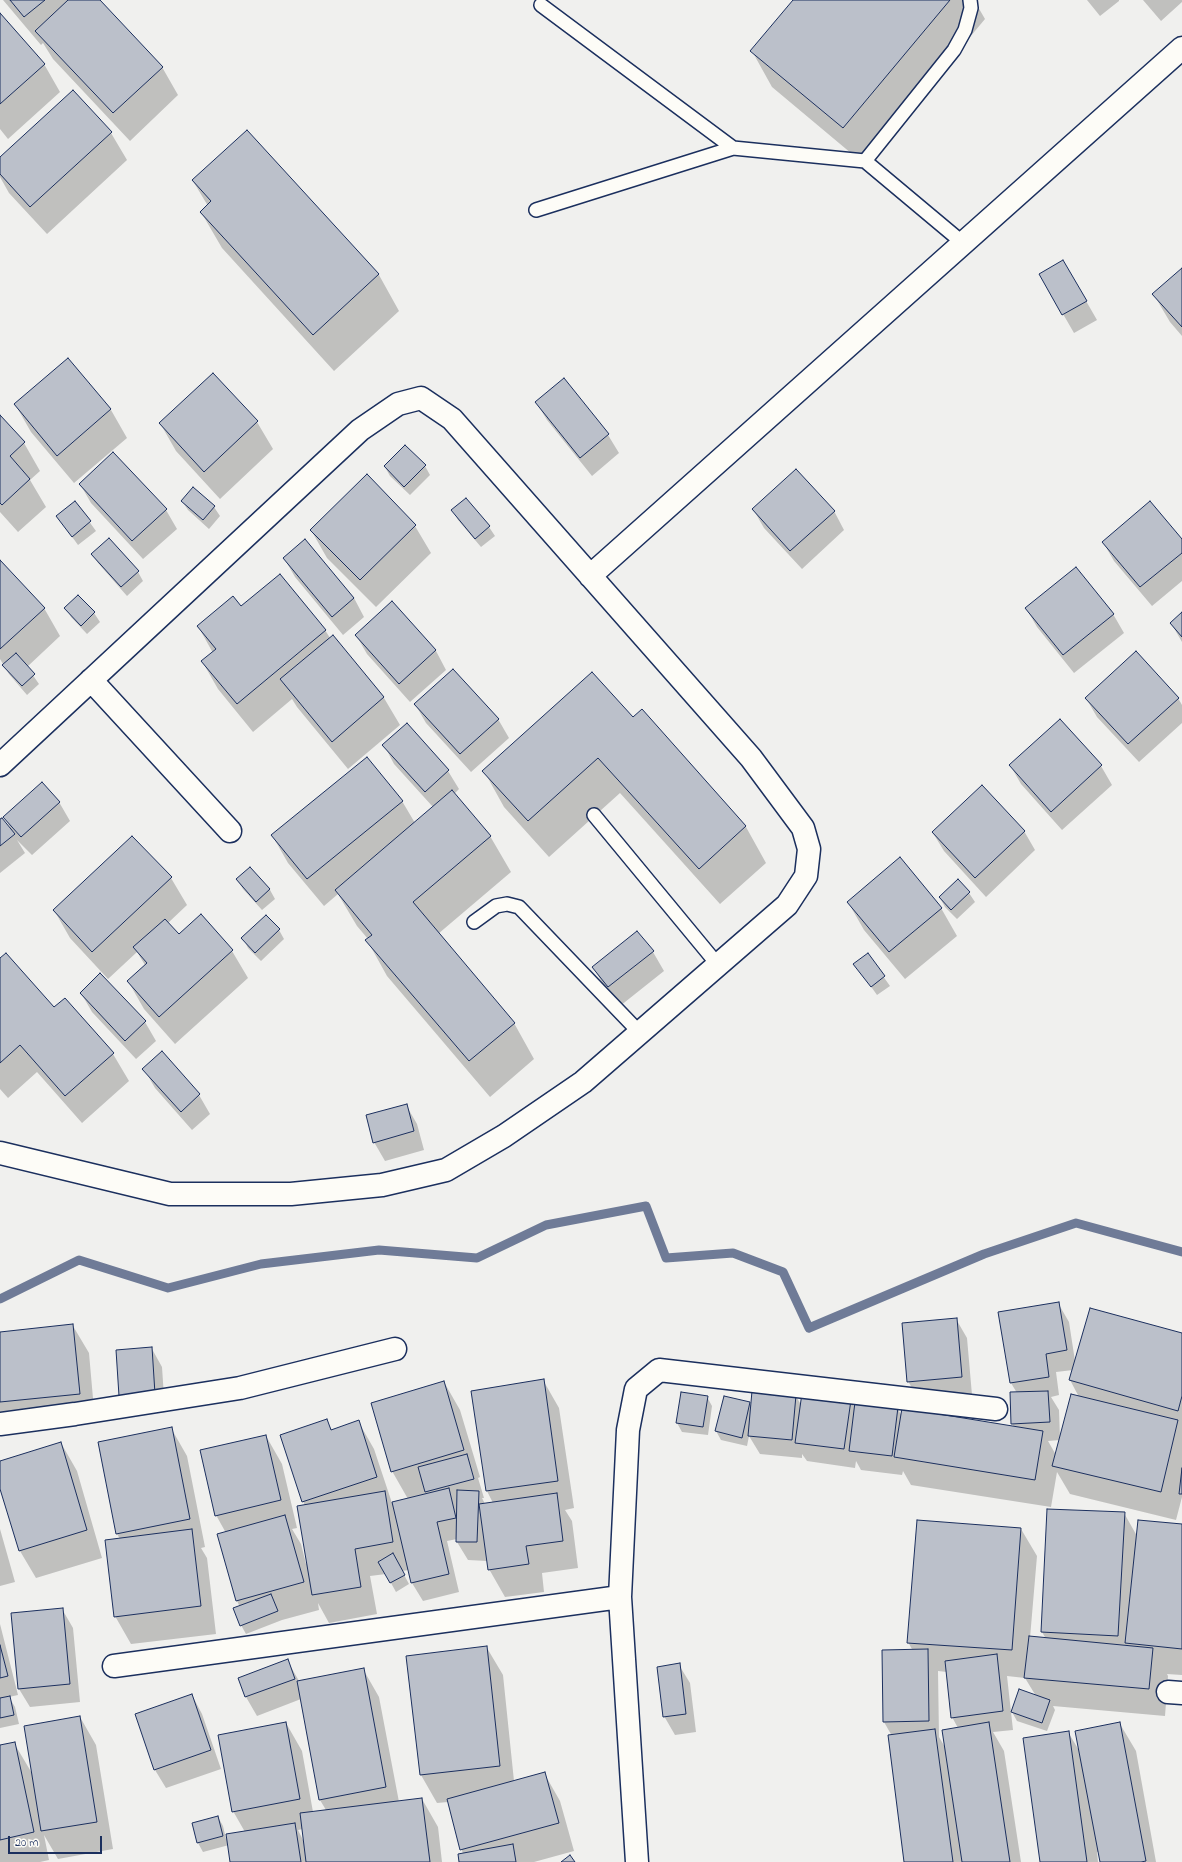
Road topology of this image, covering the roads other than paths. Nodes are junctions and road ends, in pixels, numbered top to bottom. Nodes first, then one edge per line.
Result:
1 (970, 0) edge
2 (541, 4) dead end
3 (1182, 48) edge
4 (732, 148) junction
5 (865, 161) junction
6 (536, 210) dead end
7 (963, 243) junction
8 (590, 576) junction
9 (91, 680) junction
10 (0, 765) edge
11 (594, 815) dead end
12 (230, 831) dead end
13 (474, 922) dead end
14 (718, 965) junction
15 (640, 1033) junction
16 (0, 1153) edge
17 (395, 1349) dead end
18 (996, 1409) dead end
19 (0, 1424) edge
20 (620, 1597) junction
21 (114, 1666) dead end
22 (637, 1862) edge

1 - 5 lane
2 - 4 lane
3 - 7 street
4 - 5 lane
4 - 6 lane
5 - 7 lane
7 - 8 street
8 - 9 street
8 - 14 street
9 - 10 street
9 - 12 street
11 - 14 lane
13 - 15 lane
14 - 15 street
15 - 16 street
17 - 19 street
18 - 20 street
20 - 21 street
20 - 22 street

